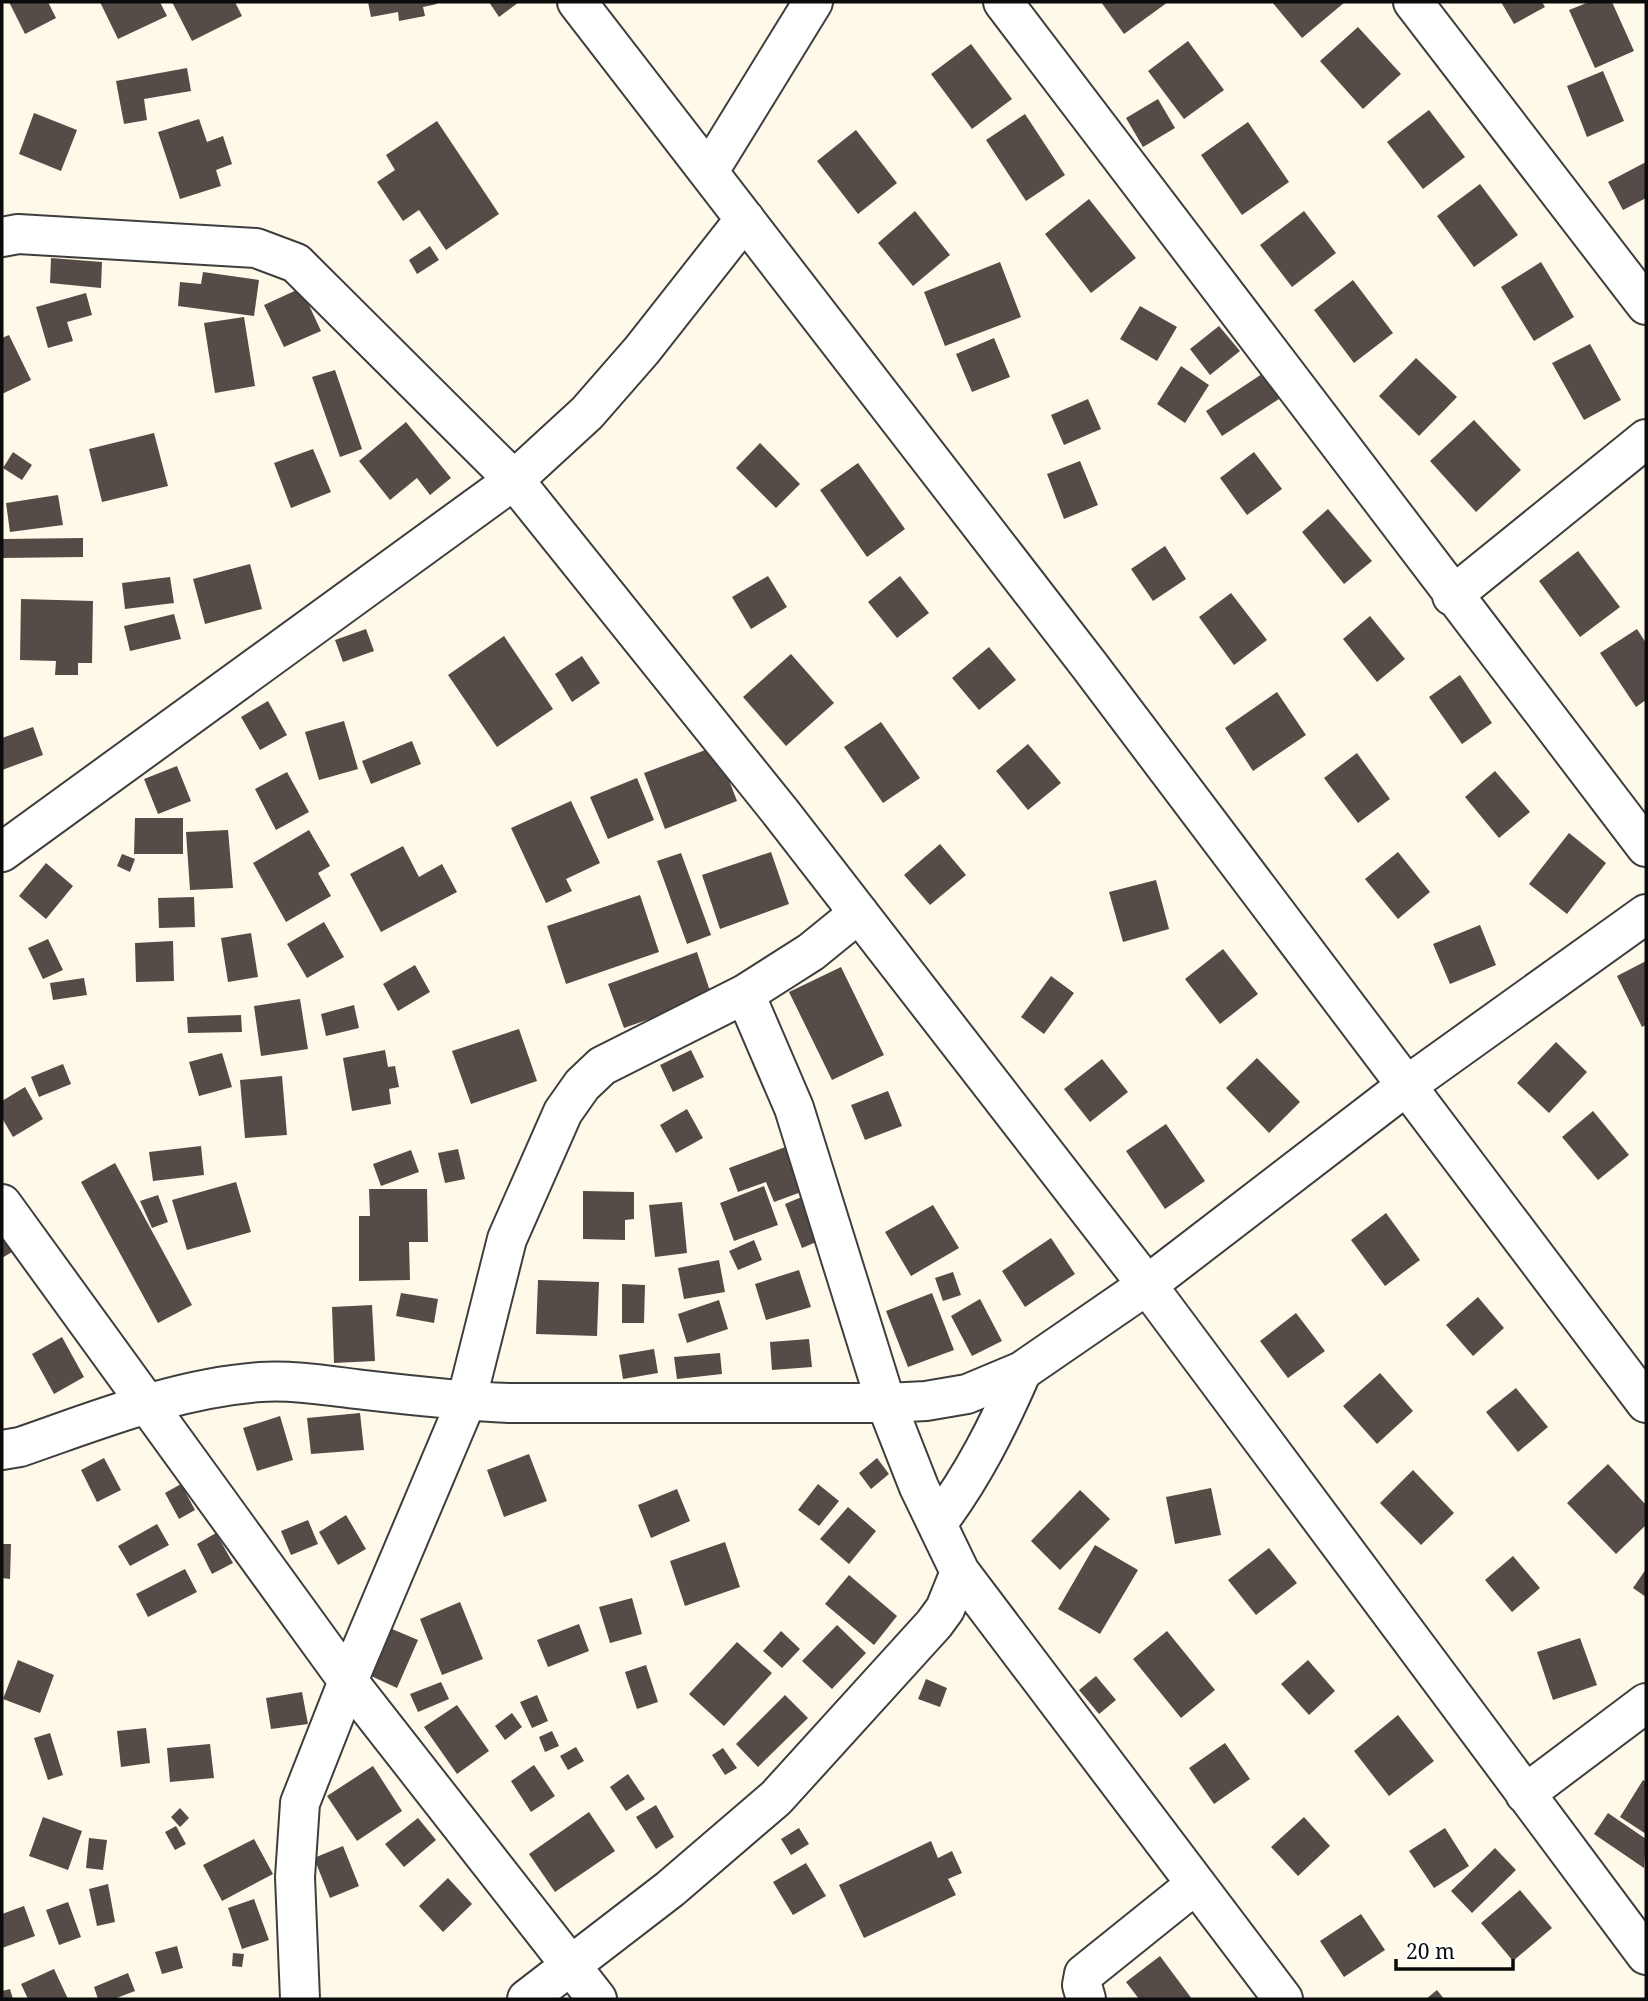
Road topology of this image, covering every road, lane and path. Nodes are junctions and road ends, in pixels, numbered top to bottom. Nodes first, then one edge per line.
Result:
1 (577, 2) edge
2 (813, 2) edge
3 (1003, 2) edge
4 (1413, 2) edge
5 (709, 171) junction
6 (745, 219) junction
7 (2, 237) edge
8 (1646, 305) edge
9 (1646, 439) edge
10 (514, 480) junction
11 (1452, 596) junction
12 (1646, 846) edge
13 (2, 852) edge
14 (859, 914) junction
15 (1646, 914) edge
16 (746, 994) junction
17 (1406, 1086) junction
18 (2, 1204) edge
19 (1147, 1286) junction
20 (1022, 1371) junction
21 (467, 1402) junction
22 (149, 1403) junction
23 (886, 1403) junction
24 (1646, 1403) edge
25 (11, 1449) edge
26 (2, 1481) edge
27 (937, 1524) junction
28 (960, 1572) junction
29 (348, 1681) junction
30 (1646, 1703) edge
31 (1525, 1794) junction
32 (1196, 1884) junction
33 (1646, 1955) edge
34 (571, 1968) junction
35 (300, 1999) edge
36 (527, 1999) edge
37 (597, 1999) edge
38 (1086, 1999) edge
39 (1283, 1999) edge

1 - 5 street
2 - 5 street
3 - 11 street
4 - 8 street
5 - 6 street
6 - 10 street
6 - 17 street
7 - 10 street
9 - 11 street
10 - 13 street
10 - 14 street
11 - 12 street
14 - 16 street
14 - 19 street
15 - 17 street
16 - 21 street
16 - 23 street
17 - 19 street
17 - 24 street
18 - 22 street
19 - 20 street
19 - 31 street
20 - 23 street
20 - 27 street
21 - 22 street
21 - 23 street
21 - 29 street
22 - 25 street
22 - 29 street
23 - 27 street
25 - 26 street
27 - 28 street
28 - 32 street
28 - 34 street
29 - 34 street
29 - 35 street
30 - 31 street
31 - 33 street
32 - 38 street
32 - 39 street
34 - 36 street
34 - 37 street

